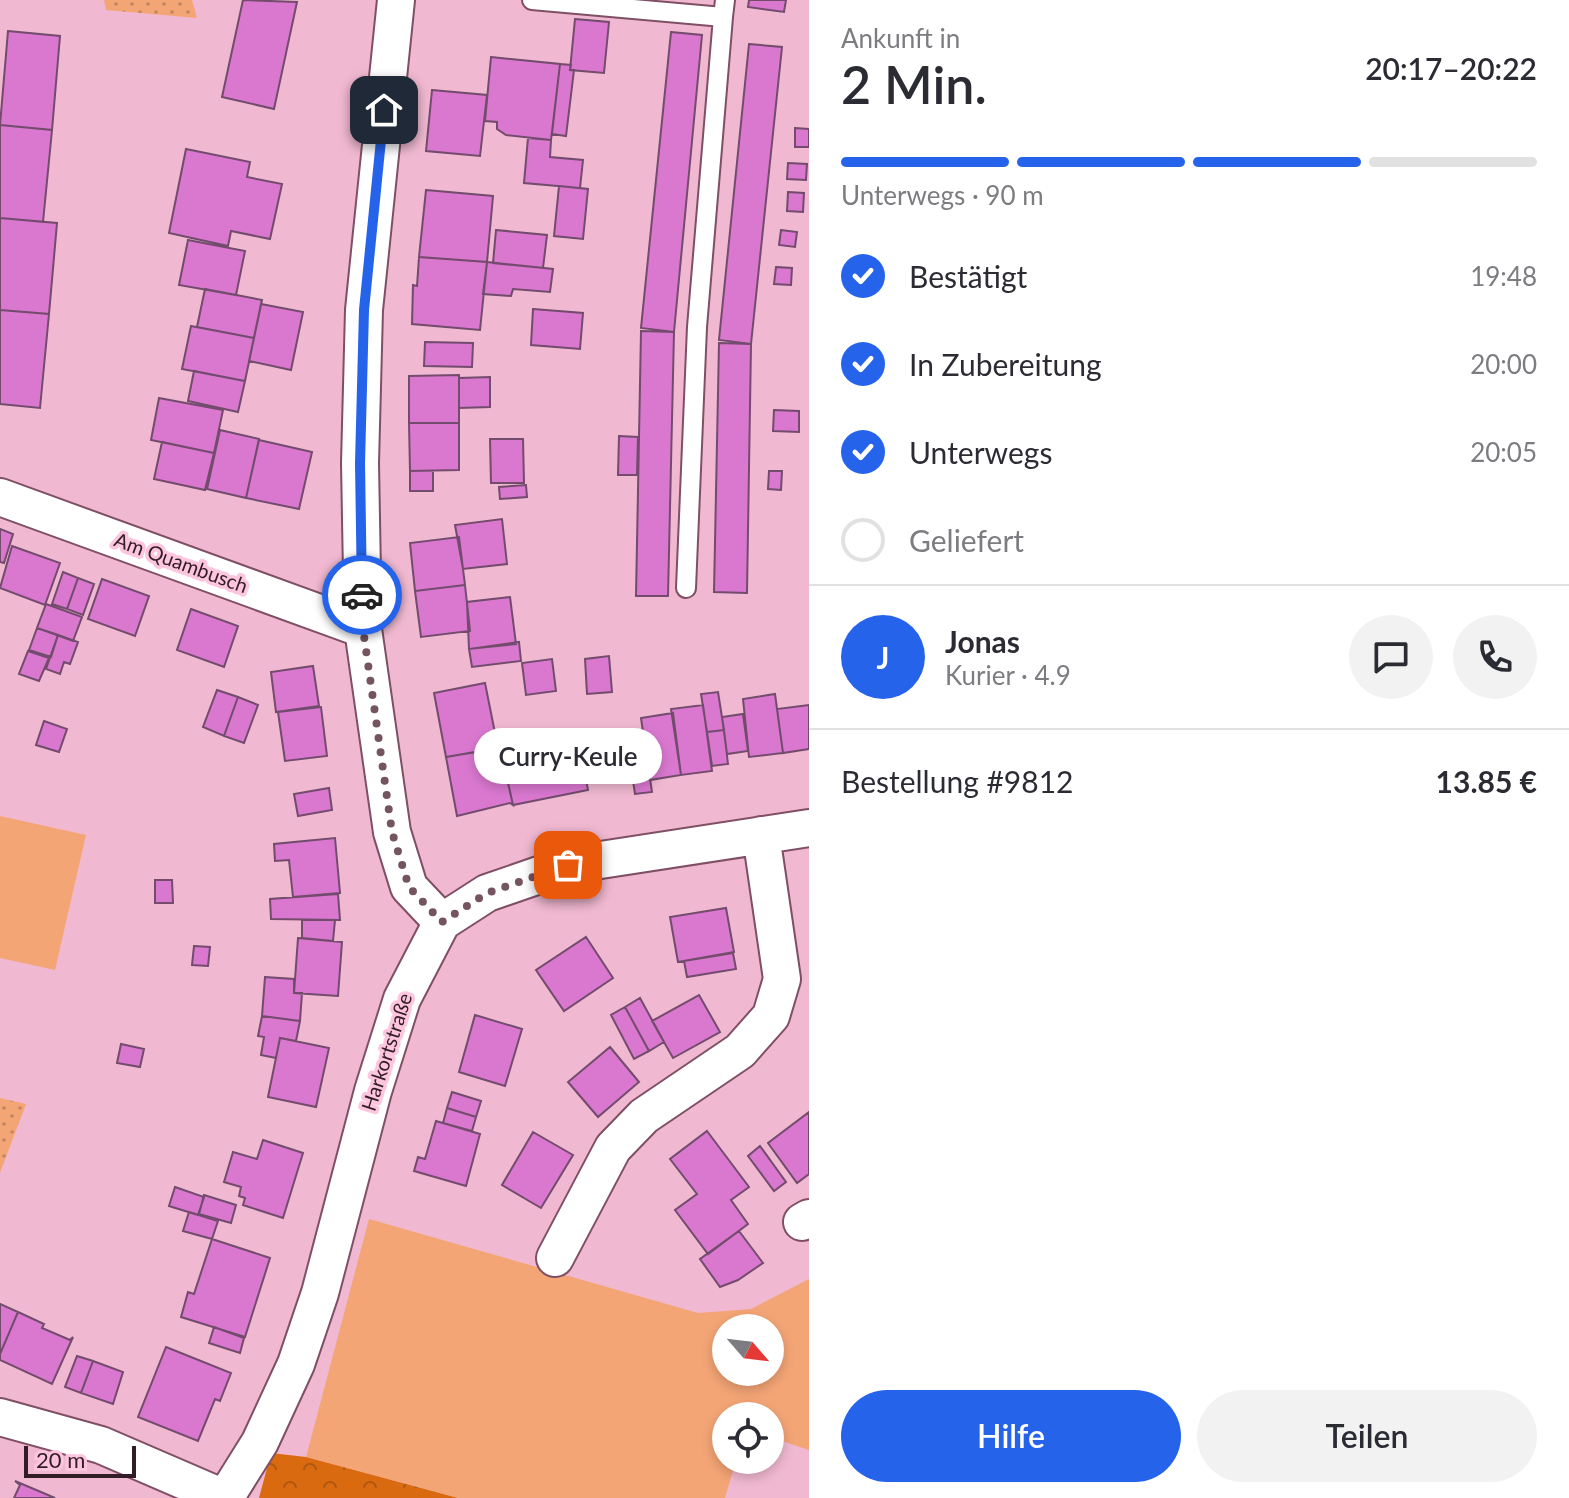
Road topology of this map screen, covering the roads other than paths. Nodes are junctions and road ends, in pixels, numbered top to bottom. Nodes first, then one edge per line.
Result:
1 (396, 0) edge
2 (532, 0) edge
3 (724, 8) edge
4 (0, 497) edge
5 (686, 588) dead end
6 (363, 629) junction
7 (809, 828) edge
8 (761, 835) junction
9 (442, 922) junction
10 (555, 1258) dead end
11 (0, 1417) edge
12 (224, 1498) edge

1 - 6 street
2 - 3 lane
3 - 5 lane
4 - 6 street, Am Quambusch
6 - 9 street
7 - 8 street, Harkortstraße
8 - 9 street, Harkortstraße
8 - 10 street
9 - 12 street, Harkortstraße
11 - 12 street

